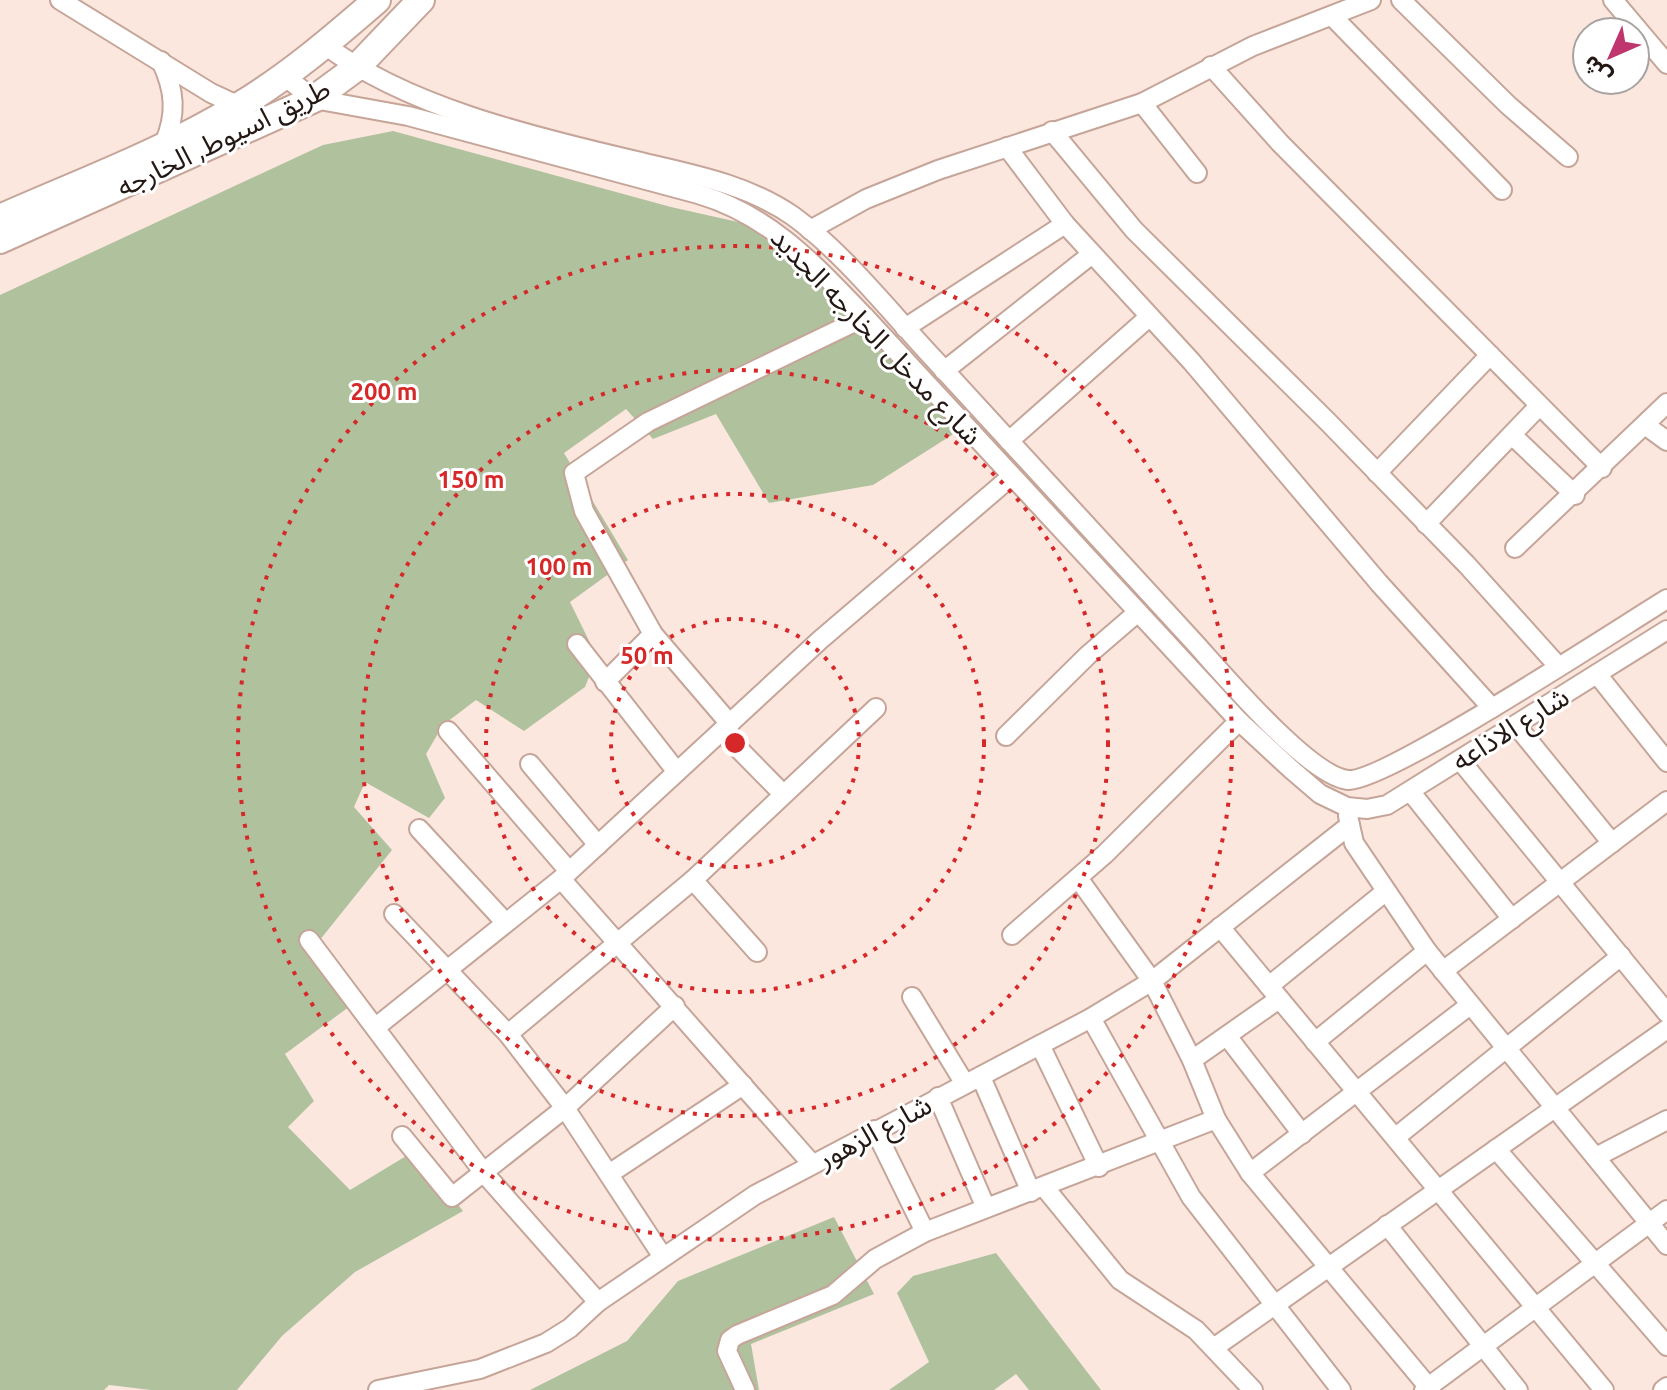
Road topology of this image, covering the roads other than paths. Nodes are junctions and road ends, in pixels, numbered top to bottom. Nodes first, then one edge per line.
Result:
1 (60, 0) edge
2 (377, 0) edge
3 (421, 0) edge
4 (1371, 0) edge
5 (1401, 0) edge
6 (1613, 0) edge
7 (1332, 16) junction
8 (325, 45) junction
9 (161, 61) junction
10 (1667, 64) edge
11 (1211, 66) junction
12 (356, 68) junction
13 (284, 76) junction
14 (314, 99) junction
15 (1142, 103) junction
16 (239, 106) junction
17 (463, 112) junction
18 (458, 131) junction
19 (1052, 131) junction
20 (1007, 147) junction
21 (169, 154) junction
22 (1568, 157) dead end
23 (1197, 173) dead end
24 (1502, 190) dead end
25 (0, 218) edge
26 (1065, 224) junction
27 (810, 230) junction
28 (0, 240) edge
29 (1092, 254) junction
30 (865, 317) junction
31 (1149, 317) junction
32 (905, 328) junction
33 (1490, 355) junction
34 (944, 371) junction
35 (1667, 403) edge
36 (1539, 406) junction
37 (1645, 425) junction
38 (1513, 436) junction
39 (1009, 441) junction
40 (1667, 441) edge
41 (1602, 468) junction
42 (1377, 473) junction
43 (1012, 476) junction
44 (1575, 495) junction
45 (1426, 524) junction
46 (1515, 548) dead end
47 (1667, 599) edge
48 (1138, 612) junction
49 (1667, 630) edge
50 (653, 634) junction
51 (577, 644) dead end
52 (1558, 666) junction
53 (1597, 674) junction
54 (605, 682) junction
55 (876, 708) dead end
56 (1492, 708) junction
57 (1239, 721) junction
58 (1516, 725) junction
59 (726, 728) junction
60 (448, 731) dead end
61 (1006, 736) dead end
62 (1460, 760) junction
63 (1667, 762) edge
64 (530, 764) dead end
65 (677, 772) junction
66 (1348, 780) junction
67 (1410, 791) junction
68 (783, 794) junction
69 (1667, 801) edge
70 (1348, 816) junction
71 (419, 829) dead end
72 (1612, 843) junction
73 (598, 845) junction
74 (565, 875) junction
75 (1078, 878) junction
76 (693, 880) junction
77 (1560, 882) junction
78 (1385, 892) junction
79 (394, 914) dead end
80 (1512, 919) junction
81 (504, 921) junction
82 (1220, 927) junction
83 (1012, 935) dead end
84 (309, 940) dead end
85 (617, 944) junction
86 (1427, 951) junction
87 (757, 952) dead end
88 (1621, 956) junction
89 (445, 971) junction
90 (1443, 971) junction
91 (1152, 981) junction
92 (1274, 993) junction
93 (912, 997) dead end
94 (1470, 1005) junction
95 (675, 1006) junction
96 (1667, 1013) edge
97 (1091, 1018) junction
98 (376, 1027) junction
99 (1667, 1029) edge
100 (508, 1034) junction
101 (1227, 1036) junction
102 (1315, 1042) junction
103 (1040, 1045) junction
104 (1506, 1049) junction
105 (1192, 1060) junction
106 (973, 1081) junction
107 (743, 1085) junction
108 (1356, 1092) junction
109 (938, 1097) junction
110 (565, 1108) junction
111 (1555, 1108) junction
112 (1216, 1119) junction
113 (1667, 1120) edge
114 (875, 1130) junction
115 (1302, 1134) junction
116 (402, 1136) dead end
117 (1396, 1137) junction
118 (1159, 1143) junction
119 (1496, 1149) junction
120 (1596, 1157) junction
121 (812, 1164) junction
122 (1099, 1167) junction
123 (484, 1173) junction
124 (1250, 1173) junction
125 (609, 1174) junction
126 (1038, 1190) junction
127 (1438, 1190) junction
128 (986, 1208) junction
129 (1667, 1210) edge
130 (1649, 1223) junction
131 (1387, 1225) junction
132 (925, 1232) junction
133 (1667, 1245) edge
134 (663, 1257) junction
135 (1595, 1264) junction
136 (1328, 1267) junction
137 (598, 1302) junction
138 (1273, 1306) junction
139 (1535, 1308) junction
140 (1667, 1346) edge
141 (1215, 1347) junction
142 (1483, 1347) junction
143 (1428, 1389) edge
144 (378, 1390) edge
145 (745, 1390) edge
146 (1253, 1390) edge
147 (1341, 1390) edge
148 (1518, 1390) edge
149 (1604, 1390) edge

1 - 9 street
2 - 8 highway, طريق اسيوط, الخارجه
3 - 12 highway, طريق اسيوط, الخارجه
4 - 7 street
5 - 22 street
6 - 10 street
7 - 11 street
7 - 24 street
8 - 12 street, شارع مدخل الخارجه الجديد
8 - 13 highway, طريق اسيوط, الخارجه
9 - 16 street
9 - 21 street
11 - 15 street
11 - 33 street
12 - 14 highway, طريق اسيوط, الخارجه
12 - 17 street, شارع مدخل الخارجه الجديد
13 - 14 street, شارع مدخل الخارجه الجديد
13 - 16 highway, طريق اسيوط, الخارجه
14 - 18 street, شارع مدخل الخارجه الجديد
14 - 21 highway, طريق اسيوط, الخارجه
15 - 19 street
15 - 23 street
16 - 21 highway, طريق اسيوط, الخارجه
17 - 18 street
17 - 27 street, شارع مدخل الخارجه الجديد
18 - 30 street, شارع مدخل الخارجه الجديد
19 - 20 street
19 - 42 street
20 - 26 street
20 - 27 street
21 - 25 highway, طريق اسيوط, الخارجه
21 - 28 highway, طريق اسيوط, الخارجه
26 - 29 street
26 - 32 street
27 - 32 street, شارع مدخل الخارجه الجديد
29 - 31 street
29 - 34 street
30 - 43 street, شارع مدخل الخارجه الجديد
30 - 50 street
31 - 39 street
31 - 56 street
32 - 34 street, شارع مدخل الخارجه الجديد
33 - 36 street
33 - 42 street
34 - 39 street, شارع مدخل الخارجه الجديد
35 - 37 street
36 - 38 street
36 - 41 street
37 - 40 street
37 - 41 street
38 - 44 street
38 - 45 street
39 - 66 street, شارع مدخل الخارجه الجديد
41 - 44 street
42 - 45 street
43 - 48 street, شارع مدخل الخارجه الجديد
43 - 59 street
44 - 46 street
45 - 52 street
47 - 52 street, شارع الاذاعه
48 - 57 street, شارع مدخل الخارجه الجديد
48 - 61 street
49 - 53 street, شارع الاذاعه
50 - 54 street
50 - 59 street
51 - 54 street
52 - 56 street, شارع الاذاعه
53 - 58 street, شارع الاذاعه
53 - 63 street
54 - 65 street
55 - 68 street
56 - 66 street, شارع الاذاعه
57 - 70 street, شارع مدخل الخارجه الجديد
57 - 75 street
58 - 62 street, شارع الاذاعه
58 - 72 street
59 - 65 street
59 - 68 street
60 - 74 street
62 - 67 street, شارع الاذاعه
62 - 77 street
64 - 73 street
65 - 73 street
66 - 70 street
67 - 70 street, شارع الاذاعه
67 - 80 street
68 - 76 street
69 - 72 street
70 - 78 street
70 - 82 street, شارع الزهور
71 - 81 street
72 - 77 street
73 - 74 street
74 - 81 street
74 - 85 street
75 - 83 street
75 - 91 street
76 - 85 street
76 - 87 street
77 - 80 street
77 - 88 street
78 - 86 street
78 - 92 street
79 - 89 street
80 - 90 street
81 - 89 street
82 - 91 street, شارع الزهور
82 - 92 street
84 - 98 street
85 - 95 street
85 - 100 street
86 - 90 street
86 - 102 street
88 - 96 street
88 - 104 street
89 - 98 street
89 - 100 street
90 - 94 street
91 - 97 street, شارع الزهور
91 - 105 street
92 - 101 street
92 - 102 street
93 - 106 street
94 - 104 street
94 - 108 street
95 - 107 street
95 - 110 street
97 - 103 street, شارع الزهور
97 - 118 street
98 - 123 street
99 - 111 street
100 - 110 street
101 - 105 street
101 - 115 street
102 - 108 street
103 - 106 street, شارع الزهور
103 - 122 street
104 - 111 street
104 - 117 street
105 - 112 street
106 - 109 street, شارع الزهور
106 - 126 street
107 - 121 street
107 - 125 street
108 - 115 street
108 - 117 street
109 - 114 street, شارع الزهور
109 - 128 street
110 - 123 street
110 - 125 street
111 - 119 street
111 - 120 street
112 - 118 street
112 - 124 street
113 - 120 street
114 - 121 street, شارع الزهور
114 - 132 street
115 - 124 street
116 - 123 street
117 - 127 street
118 - 122 street
118 - 138 street
119 - 127 street
119 - 135 street
120 - 130 street
121 - 134 street, شارع الزهور
122 - 126 street
123 - 137 street
124 - 136 street
125 - 134 street
126 - 128 street
126 - 141 street
127 - 131 street
127 - 139 street
128 - 132 street
129 - 130 street
130 - 133 street
130 - 135 street
131 - 136 street
131 - 142 street
132 - 145 street
134 - 137 street, شارع الزهور
135 - 139 street
135 - 140 street
136 - 138 street
136 - 143 street
137 - 144 street, شارع الزهور
138 - 141 street
138 - 147 street
139 - 142 street
139 - 149 street
141 - 146 street
142 - 143 street
142 - 148 street

